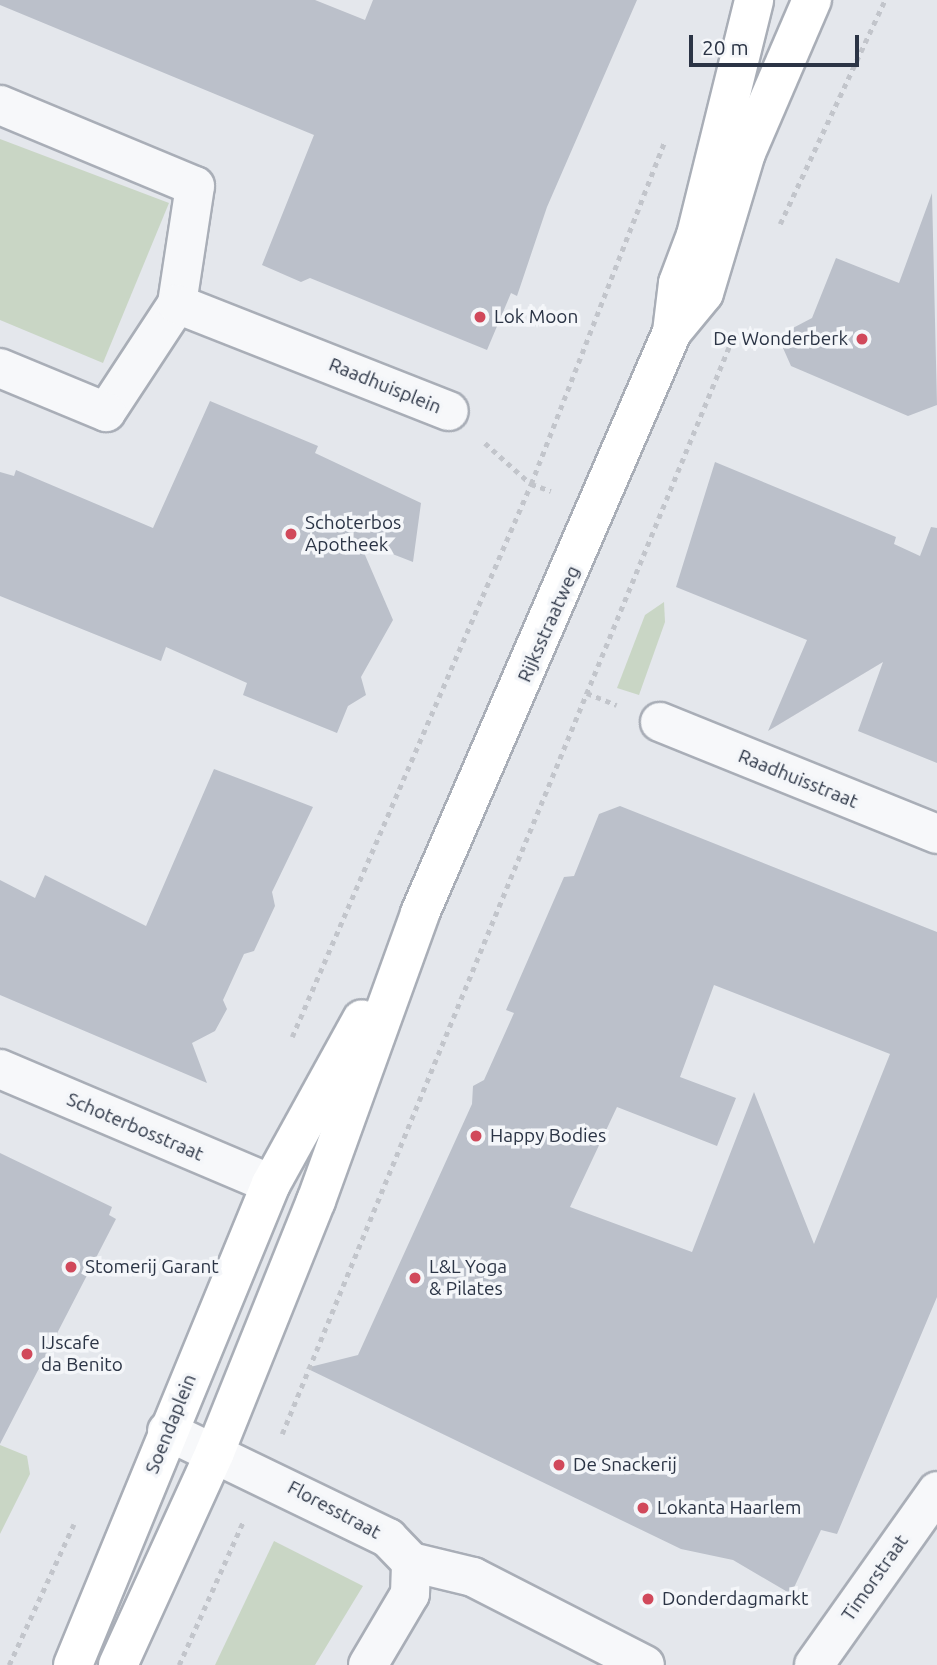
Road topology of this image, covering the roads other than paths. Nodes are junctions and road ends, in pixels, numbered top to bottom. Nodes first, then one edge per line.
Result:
1 (754, 0) edge
2 (812, 0) edge
3 (0, 105) edge
4 (177, 304) junction
5 (672, 332) junction
6 (0, 368) edge
7 (449, 411) road end
8 (660, 722) dead end
9 (937, 834) edge
10 (420, 913) junction
11 (0, 1069) edge
12 (271, 1184) junction
13 (167, 1431) junction
14 (215, 1452) junction
15 (937, 1491) edge
16 (411, 1562) junction
17 (73, 1665) edge
18 (118, 1665) edge
19 (368, 1665) edge
20 (645, 1665) edge
21 (814, 1665) edge

1 - 5 main road, Rijksstraatweg
2 - 5 main road, Rijksstraatweg
3 - 4 street
4 - 6 street
4 - 7 street, Raadhuisplein
5 - 10 main road, Rijksstraatweg
8 - 9 street, Raadhuisstraat
10 - 12 main road, Rijksstraatweg
10 - 14 main road, Rijksstraatweg
11 - 12 street, Schoterbosstraat
12 - 13 main road, Soendaplein
13 - 14 street, Floresstraat
13 - 17 main road, Soendaplein
14 - 16 street, Floresstraat
14 - 18 main road
15 - 21 street, Timorstraat
16 - 19 street
16 - 20 street

